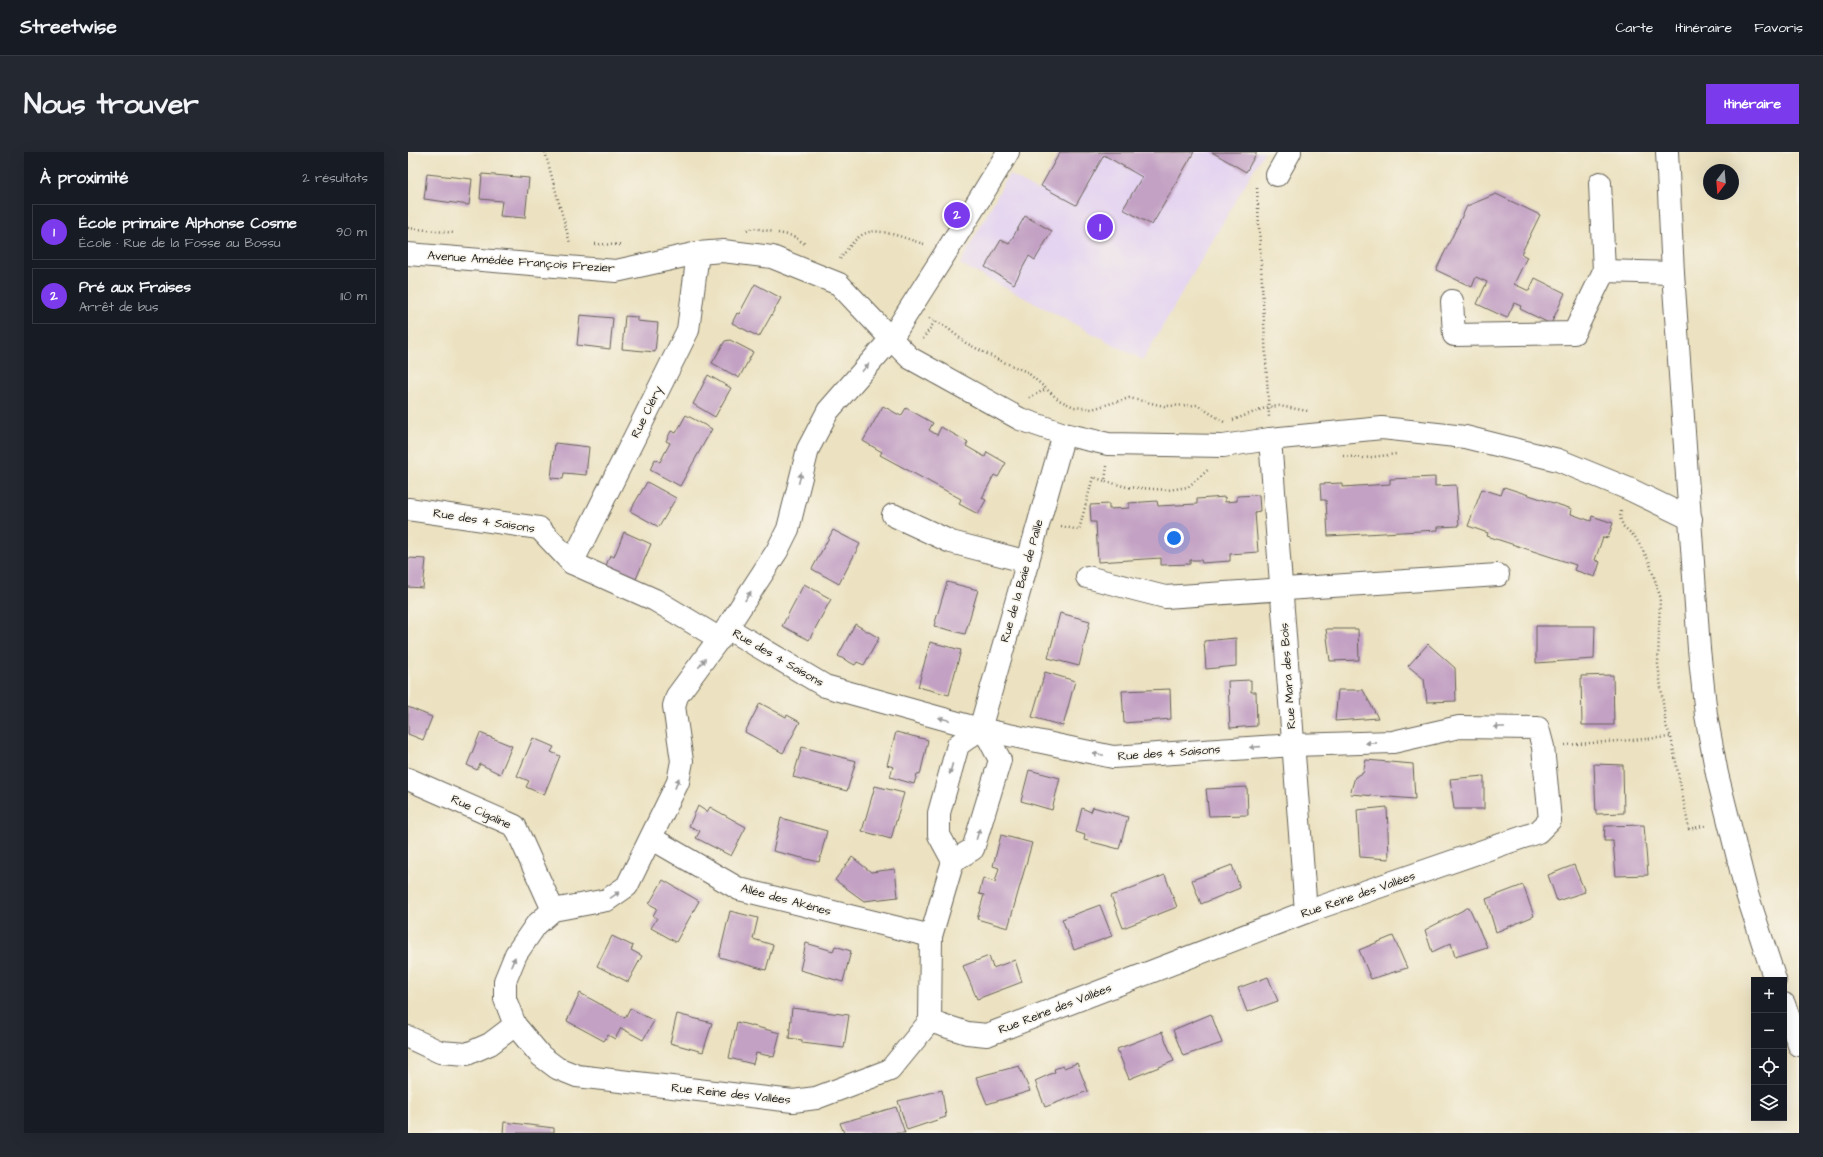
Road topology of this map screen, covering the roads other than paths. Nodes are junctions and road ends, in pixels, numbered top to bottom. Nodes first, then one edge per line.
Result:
1 (1008, 152) edge
2 (1290, 152) edge
3 (1668, 152) edge
4 (1277, 175) road end
5 (1600, 184) dead end
6 (408, 254) edge
7 (698, 254) junction
8 (1604, 271) junction
9 (1673, 273) junction
10 (1452, 300) dead end
11 (891, 339) junction
12 (1064, 434) junction
13 (1270, 439) junction
14 (408, 509) edge
15 (893, 515) dead end
16 (1691, 518) junction
17 (1028, 562) junction
18 (572, 563) junction
19 (1498, 575) dead end
20 (1087, 577) dead end
21 (1282, 588) junction
22 (724, 634) junction
23 (980, 729) junction
24 (1540, 738) joint
25 (1294, 745) junction
26 (408, 779) edge
27 (651, 838) junction
28 (953, 861) junction
29 (553, 910) junction
30 (1306, 912) junction
31 (931, 936) junction
32 (1774, 977) edge
33 (1787, 1012) edge
34 (930, 1021) junction
35 (515, 1025) junction
36 (408, 1037) edge
37 (1799, 1045) edge

1 - 11 street
2 - 4 street
3 - 9 street
5 - 8 street
6 - 7 street, Avenue Amédée François Frezier
7 - 11 street, Avenue Amédée François Frezier
7 - 18 street, Rue Cléry
8 - 9 street
8 - 10 street
9 - 16 street
11 - 12 street, Avenue Amédée François Frezier
22 -> 11 street
12 - 13 street, Avenue Amédée François Frezier
12 - 17 street, Rue de la Baie de Paille
13 - 16 street, Avenue Amédée François Frezier
13 - 21 street, Rue Mara des Bois
14 - 18 street, Rue des 4 Saisons
15 - 17 street
16 - 32 street
17 - 23 street, Rue de la Baie de Paille
18 - 22 street, Rue des 4 Saisons
19 - 21 street
20 - 21 street
21 - 25 street, Rue Mara des Bois
23 -> 22 street, Rue des 4 Saisons
27 -> 22 street
25 -> 23 street, Rue des 4 Saisons
23 -> 28 street
28 -> 23 street
24 -> 25 street, Rue des 4 Saisons
24 - 30 street, Rue Reine des Vallées
25 - 30 street, Rue Mara des Bois
26 - 29 street, Rue Cigaline
29 -> 27 street
27 - 31 street, Allée des Akènes
28 - 31 street
35 -> 29 street, Rue Reine des Vallées
30 - 34 street, Rue Reine des Vallées
31 - 34 street
33 - 37 street
34 - 35 street, Rue Reine des Vallées
35 - 36 street

